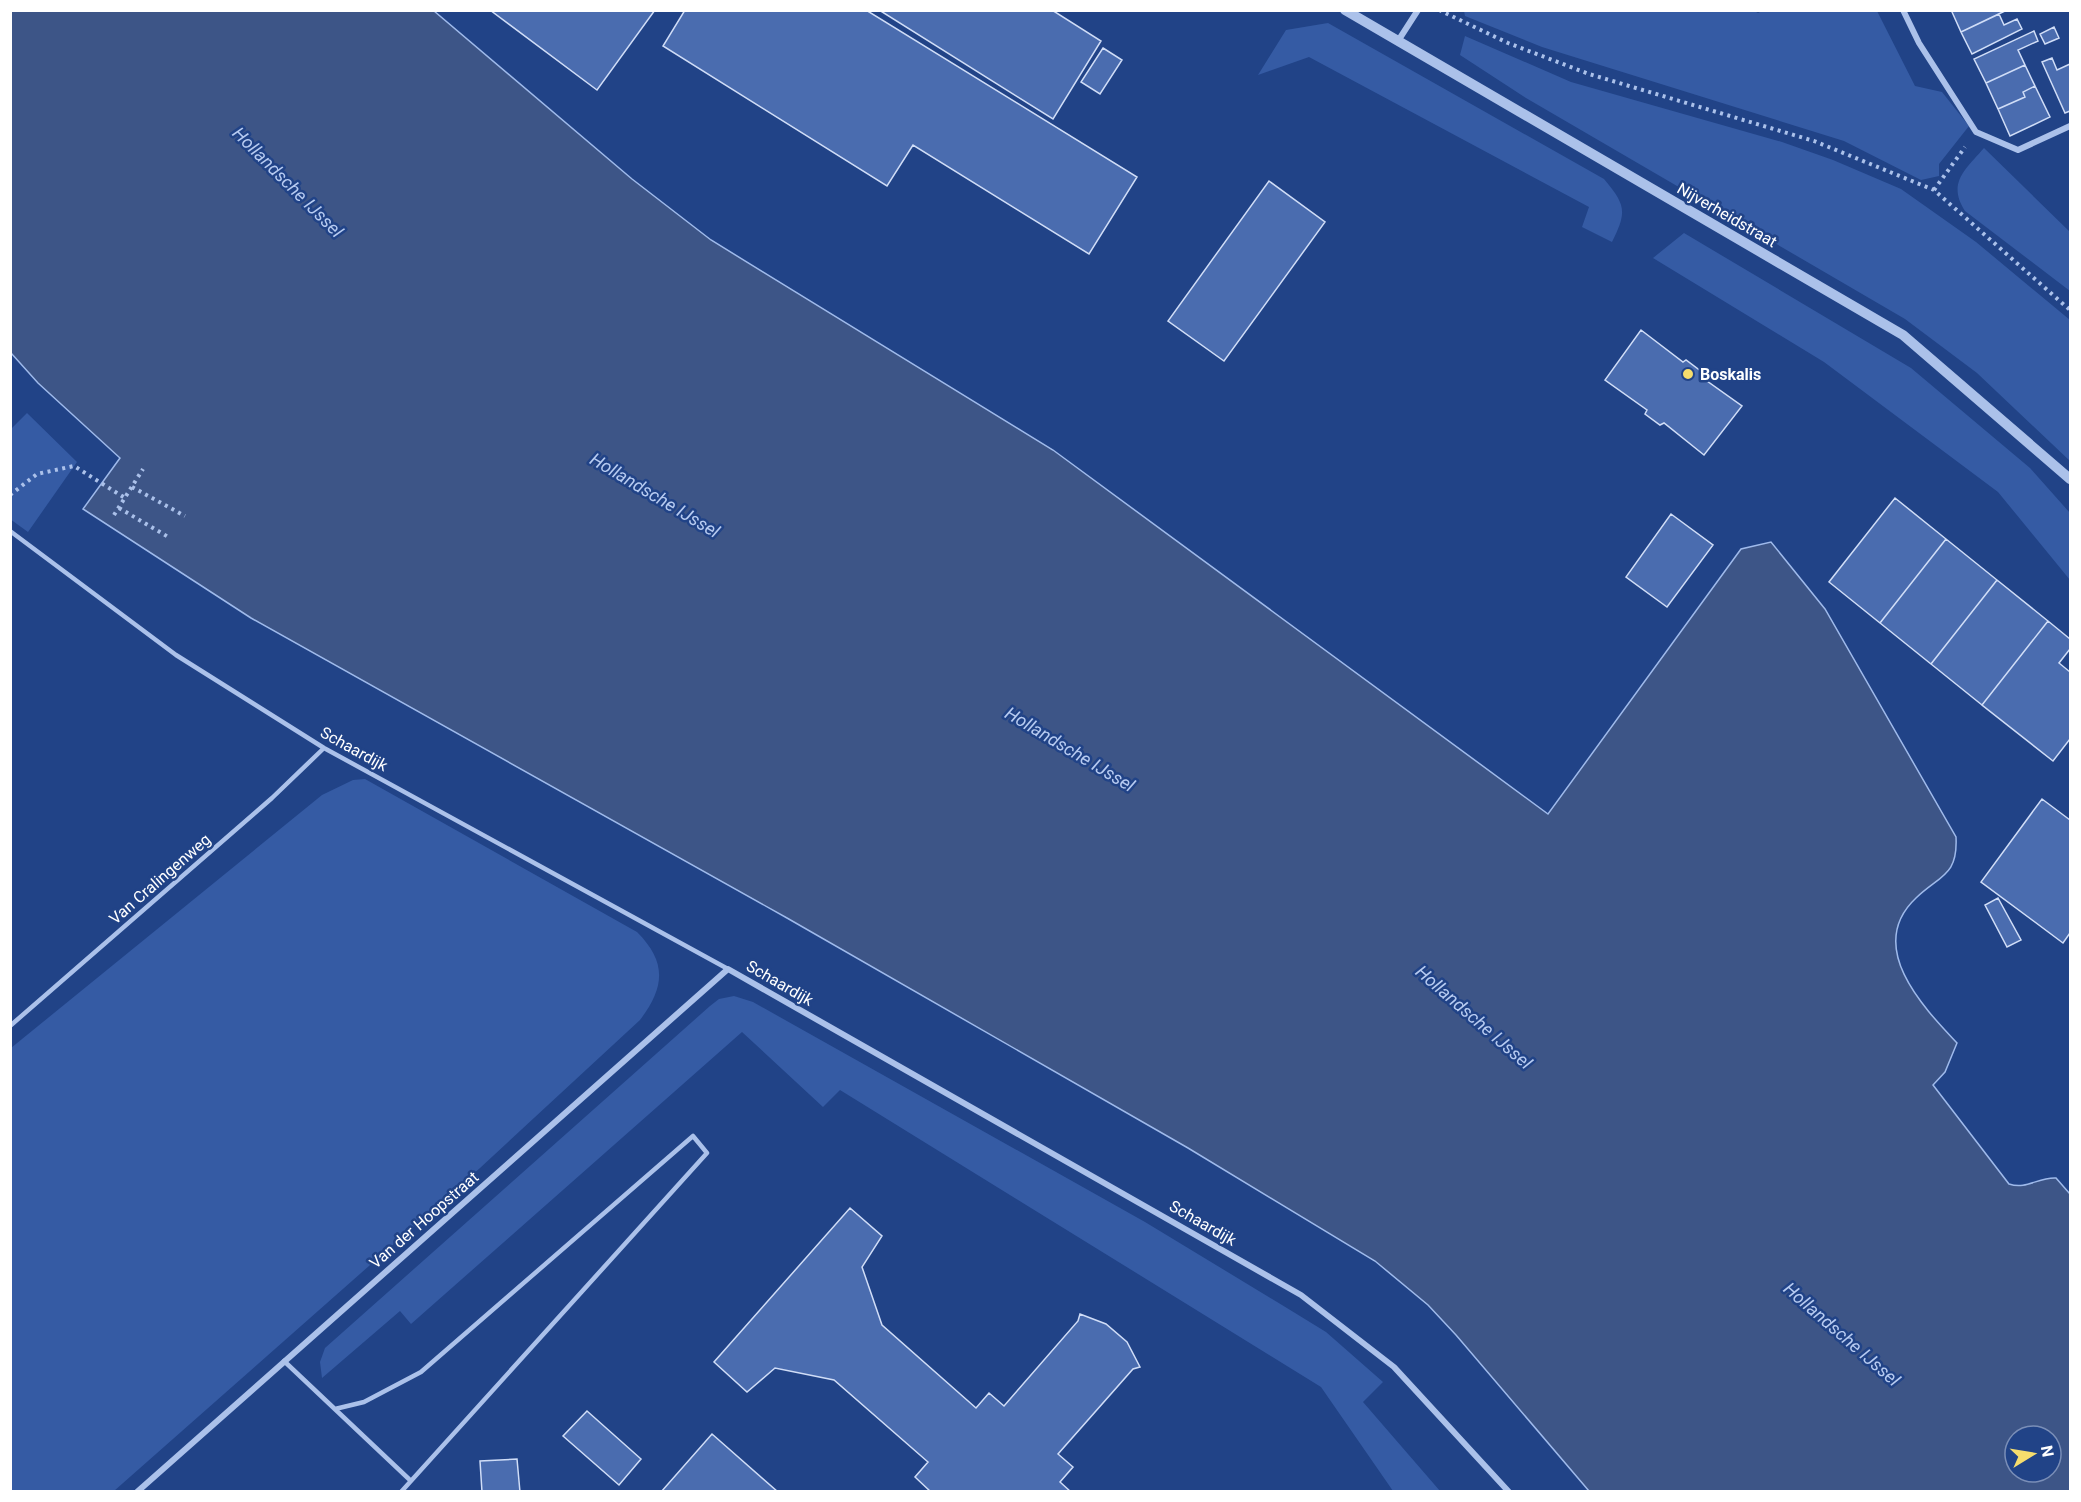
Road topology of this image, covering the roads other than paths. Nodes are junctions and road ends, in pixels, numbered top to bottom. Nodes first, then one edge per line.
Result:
1 (1345, 10) edge
2 (1418, 10) edge
3 (1903, 10) edge
4 (1398, 41) junction
5 (2070, 126) edge
6 (2070, 479) edge
7 (10, 531) edge
8 (324, 748) junction
9 (728, 969) junction
10 (10, 1026) edge
11 (284, 1361) junction
12 (335, 1409) junction
13 (411, 1481) junction
14 (137, 1491) edge
15 (401, 1491) edge
16 (1509, 1491) edge

1 - 4 street, Nijverheidstraat
2 - 4 street
3 - 5 street
4 - 6 street, Nijverheidstraat
7 - 8 lane, Schaardijk
8 - 9 lane, Schaardijk
8 - 10 lane, Van Cralingenweg
9 - 11 street, Van der Hoopstraat
9 - 16 street, Schaardijk
11 - 12 lane
11 - 14 street, Van der Hoopstraat
12 - 13 lane
12 - 13 lane
13 - 15 lane

